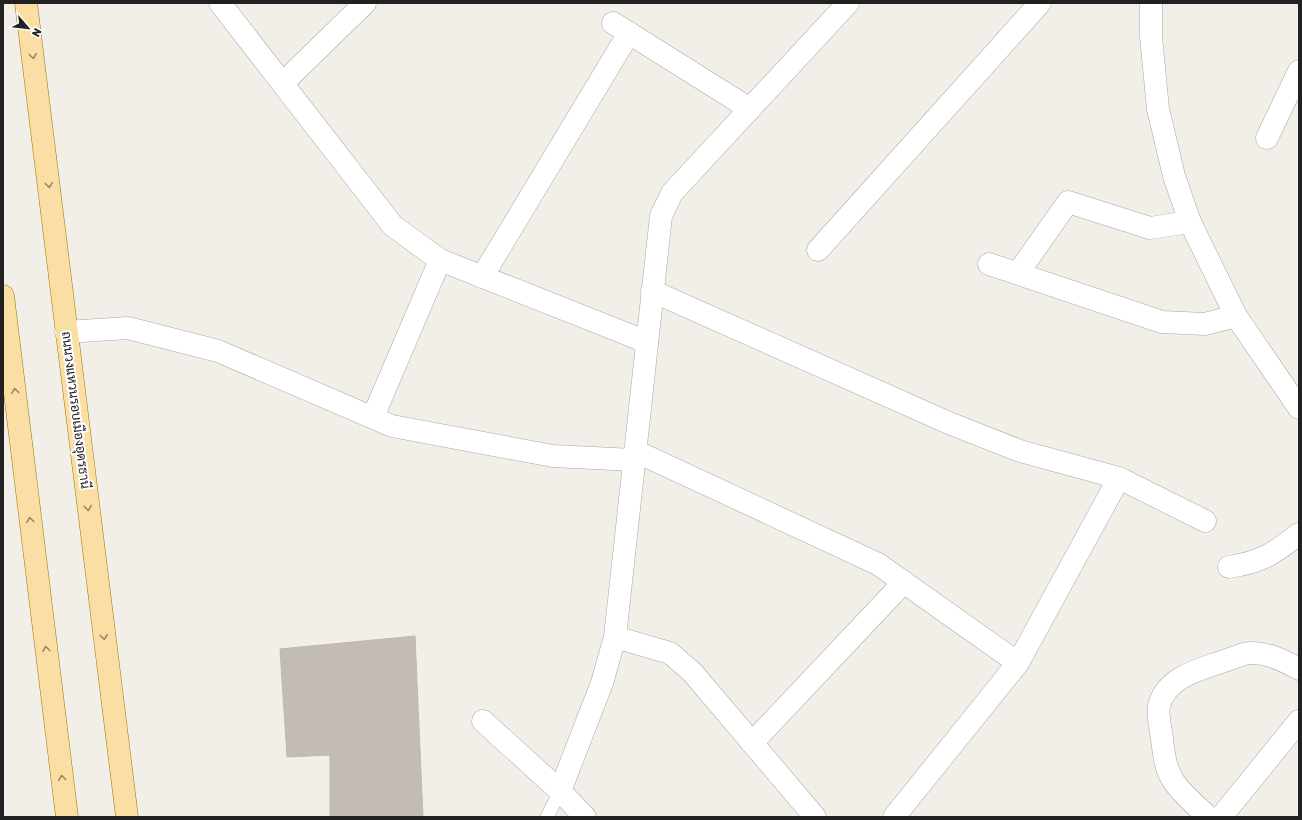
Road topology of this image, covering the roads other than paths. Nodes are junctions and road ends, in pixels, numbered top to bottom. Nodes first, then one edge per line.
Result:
1 (26, 3) edge
2 (220, 3) edge
3 (365, 3) edge
4 (848, 3) edge
5 (1040, 3) edge
6 (1151, 3) edge
7 (1299, 71) edge
8 (283, 83) junction
9 (750, 108) junction
10 (1267, 138) dead end
11 (1190, 222) junction
12 (818, 250) dead end
13 (440, 260) junction
14 (989, 264) dead end
15 (1018, 273) junction
16 (482, 277) junction
17 (652, 291) junction
18 (3, 296) edge
19 (1236, 316) junction
20 (4, 320) edge
21 (66, 332) junction
22 (647, 342) junction
23 (1299, 408) edge
24 (374, 417) junction
25 (635, 456) junction
26 (1119, 478) junction
27 (1205, 521) dead end
28 (1299, 534) edge
29 (1229, 568) dead end
30 (904, 582) junction
31 (615, 637) junction
32 (1018, 663) junction
33 (1299, 669) edge
34 (483, 721) dead end
35 (1299, 721) edge
36 (752, 743) junction
37 (560, 791) junction
38 (67, 817) edge
39 (127, 817) edge
40 (547, 817) edge
41 (585, 817) edge
42 (815, 817) edge
43 (894, 817) edge
44 (1208, 817) edge
45 (1221, 817) edge

1 -> 21 main road, ถนนวงแหวนรอบเมืองอุดรธานี
2 - 8 street
3 - 8 street
4 - 9 street
5 - 12 street
6 - 11 street
7 - 10 street
8 - 13 street
9 - 16 street
9 - 17 street
11 - 15 street
11 - 19 street
13 - 16 street
13 - 24 street
14 - 15 street
15 - 19 street
16 - 22 street
17 - 22 street
17 - 26 street
18 - 20 main road
19 - 23 street
38 -> 20 main road
21 - 24 street
21 -> 39 main road, ถนนวงแหวนรอบเมืองอุดรธานี
22 - 25 street
24 - 25 street
25 - 30 street
25 - 31 street
26 - 27 street
26 - 32 street
28 - 29 street
30 - 32 street
30 - 36 street
31 - 36 street
31 - 37 street
32 - 43 street
33 - 44 street
34 - 37 street
35 - 45 street
36 - 42 street
37 - 40 lane
37 - 41 street

